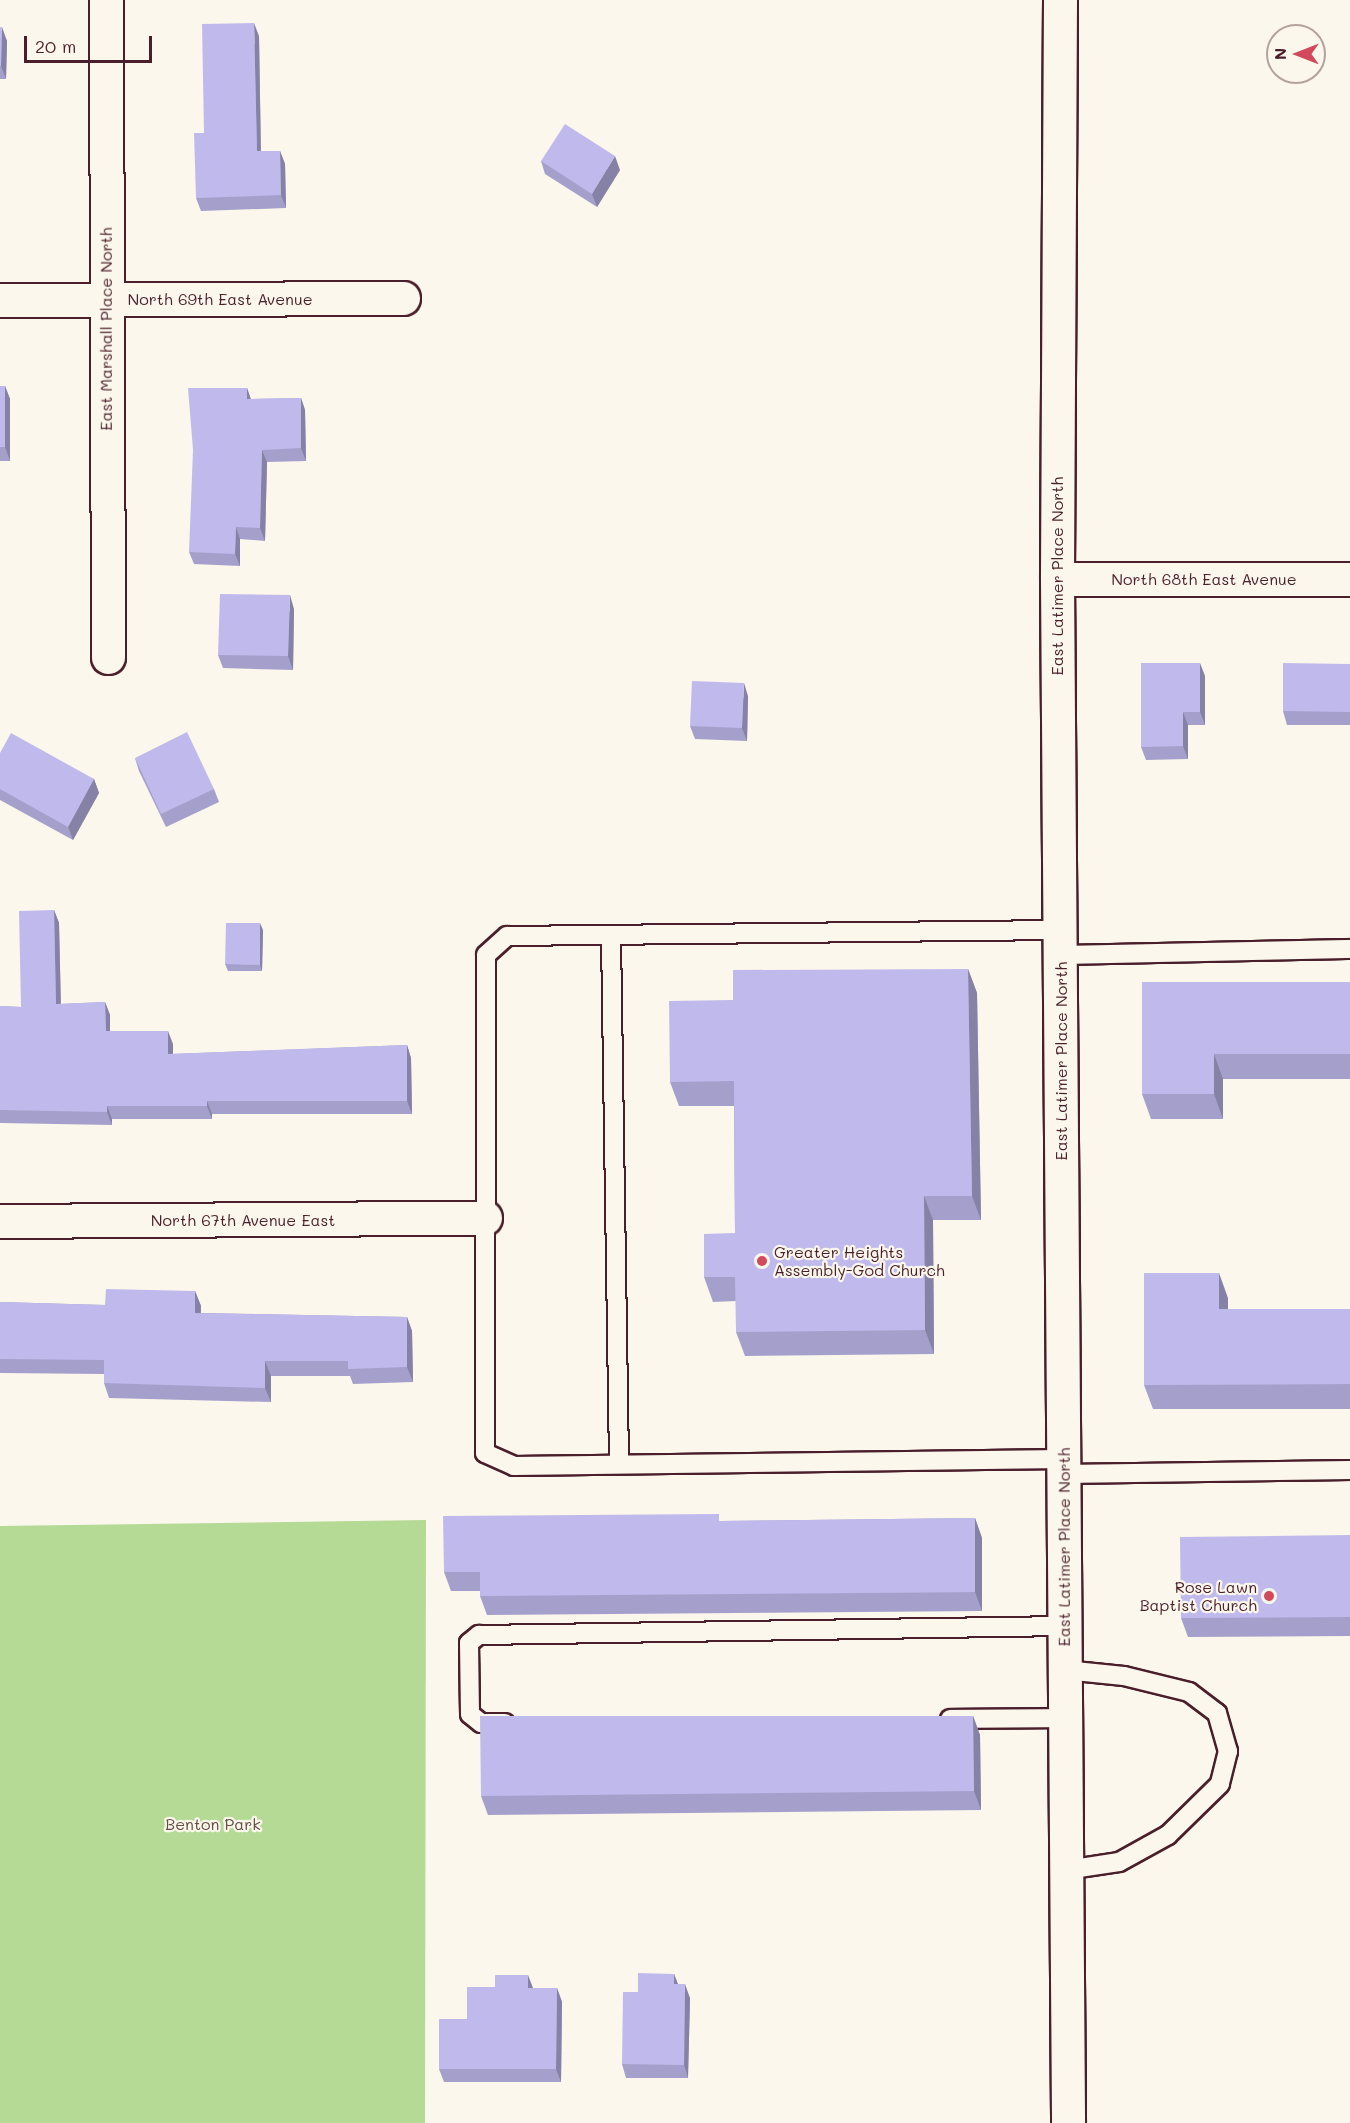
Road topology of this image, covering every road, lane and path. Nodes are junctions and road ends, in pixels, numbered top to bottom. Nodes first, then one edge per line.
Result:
1 (106, 0) edge
2 (1060, 0) edge
3 (403, 298) dead end
4 (0, 300) edge
5 (106, 300) junction
6 (1057, 579) junction
7 (1350, 579) edge
8 (108, 657) dead end
9 (611, 936) junction
10 (1060, 943) junction
11 (1350, 949) edge
12 (485, 1218) junction
13 (0, 1221) edge
14 (619, 1463) junction
15 (1063, 1466) junction
16 (1350, 1470) edge
17 (1064, 1626) junction
18 (1065, 1670) junction
19 (1065, 1718) junction
20 (929, 1719) edge
21 (528, 1722) edge
22 (1066, 1870) junction
23 (1068, 2123) edge

1 - 5 street, East Marshall Place North
2 - 6 street, East Latimer Place North
3 - 5 street, North 69th East Avenue
4 - 5 street, North 69th East Avenue
5 - 8 street, East Marshall Place North
6 - 7 street, North 68th East Avenue
6 - 10 street, East Latimer Place North
9 - 10 lane
9 - 12 lane
9 - 14 lane
10 - 11 lane
10 - 15 street, East Latimer Place North
12 - 13 street, North 67th Avenue East
12 - 14 lane
14 - 15 lane
15 - 16 lane
15 - 17 street, East Latimer Place North
17 - 18 street, East Latimer Place North
17 - 21 lane
18 - 19 street, East Latimer Place North
18 - 22 lane
19 - 20 lane
19 - 22 street, East Latimer Place North
22 - 23 street, East Latimer Place North

